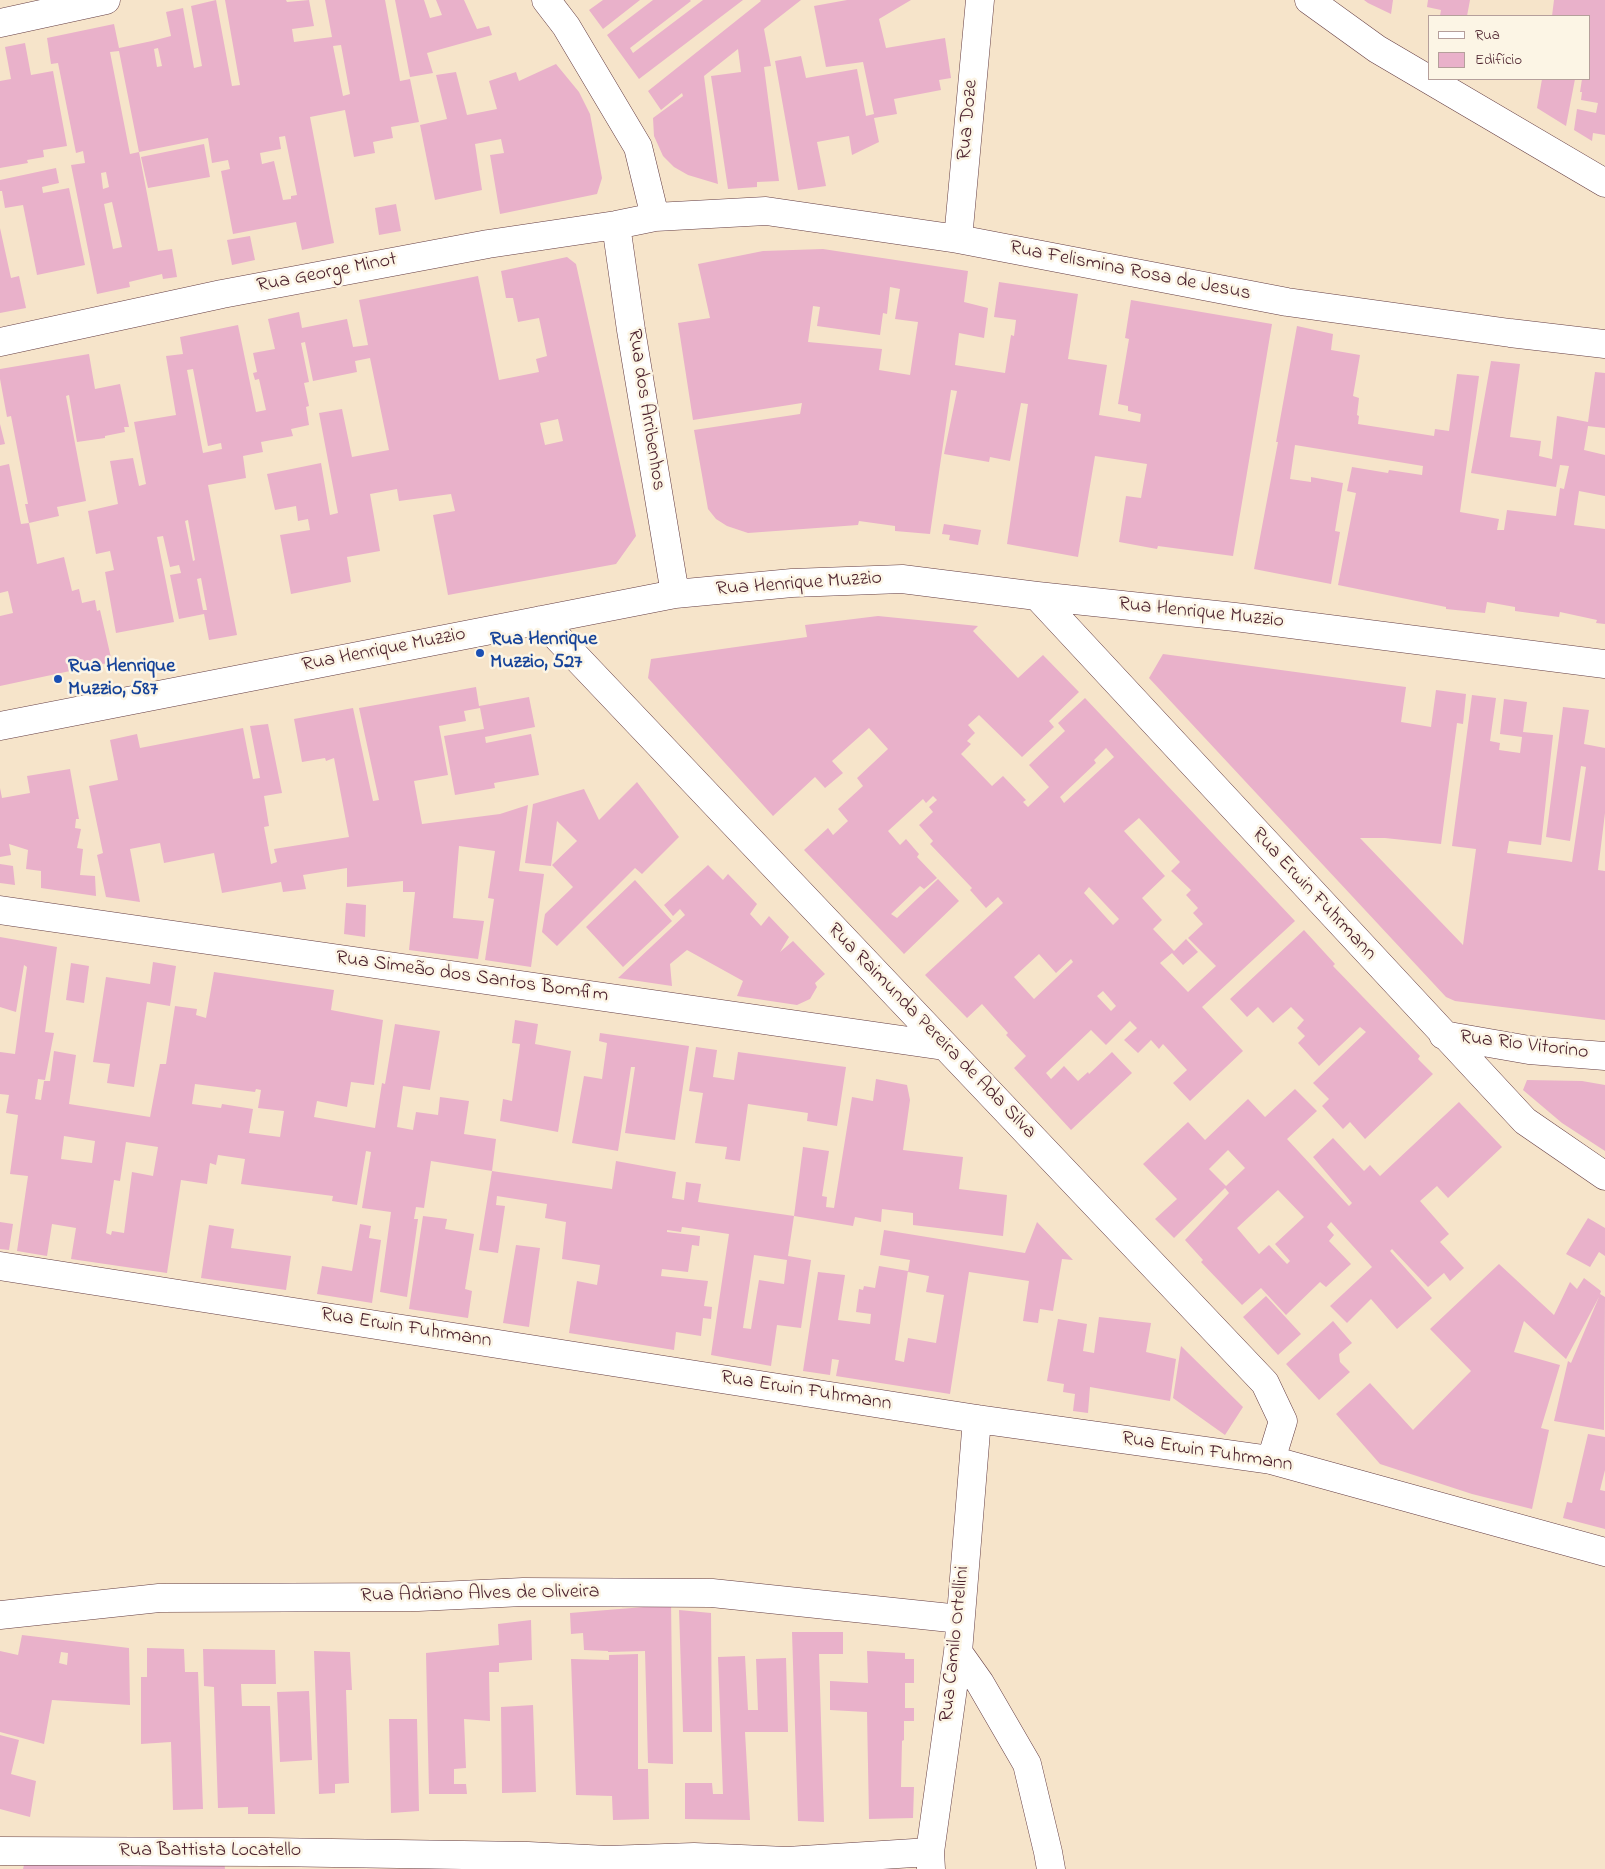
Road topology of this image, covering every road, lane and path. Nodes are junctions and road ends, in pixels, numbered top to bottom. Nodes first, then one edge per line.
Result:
1 (106, 0) edge
2 (546, 0) edge
3 (980, 0) edge
4 (1309, 0) edge
5 (0, 23) edge
6 (1428, 79) edge
7 (1430, 80) edge
8 (1605, 183) edge
9 (655, 217) junction
10 (616, 225) junction
11 (958, 239) junction
12 (0, 342) edge
13 (1605, 344) edge
14 (674, 594) junction
15 (1037, 596) junction
16 (541, 620) junction
17 (1605, 664) edge
18 (0, 726) edge
19 (0, 910) edge
20 (1444, 1035) junction
21 (944, 1046) junction
22 (1605, 1056) edge
23 (1605, 1176) edge
24 (0, 1266) edge
25 (977, 1419) junction
26 (1270, 1460) junction
27 (1605, 1552) edge
28 (0, 1615) edge
29 (960, 1619) junction
30 (958, 1652) junction
31 (0, 1851) edge
32 (931, 1860) edge
33 (1051, 1869) edge

1 - 5 street
2 - 9 street
3 - 11 street, Rua Doze
4 - 6 street
7 - 8 street
9 - 10 street, Rua George Minot
9 - 11 street, Rua Felismina Rosa de Jesus
10 - 12 street, Rua George Minot
10 - 14 street, Rua dos Arribenhos
11 - 13 street, Rua Felismina Rosa de Jesus
14 - 15 street, Rua Henrique Muzzio
14 - 16 street, Rua Henrique Muzzio
15 - 17 street, Rua Henrique Muzzio
15 - 20 street, Rua Erwin Fuhrmann
16 - 18 street, Rua Henrique Muzzio
16 - 21 street, Rua Raimunda Pereira de Ada Silva
19 - 21 street, Rua Simeão dos Santos Bomfim
20 - 22 street, Rua Rio Vitorino
20 - 23 street, Rua Erwin Fuhrmann
21 - 26 street, Rua Raimunda Pereira de Ada Silva
24 - 25 street, Rua Erwin Fuhrmann
25 - 26 street, Rua Erwin Fuhrmann
25 - 29 street, Rua Camilo Ortellini
26 - 27 street, Rua Erwin Fuhrmann
28 - 29 street, Rua Adriano Alves de Oliveira
29 - 30 street, Rua Camilo Ortellini
30 - 32 street, Rua Camilo Ortellini
30 - 33 street
31 - 32 street, Rua Battista Locatello

